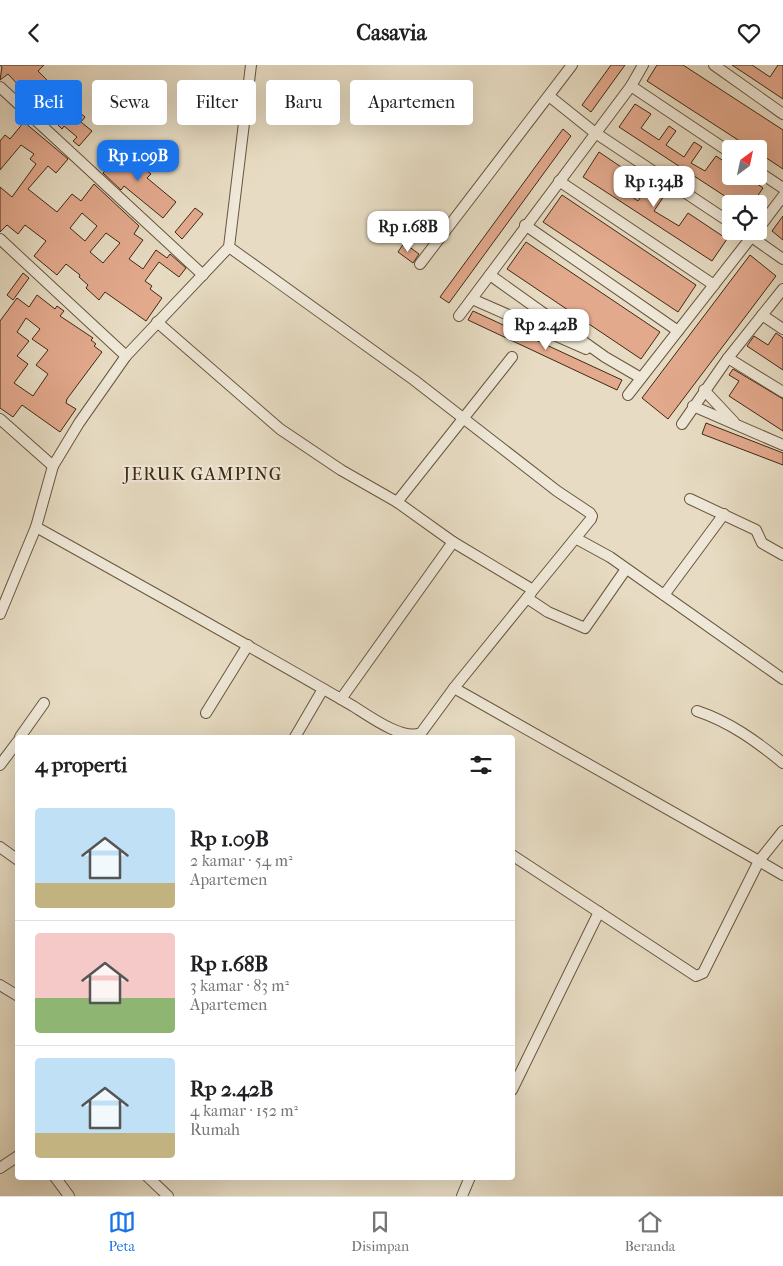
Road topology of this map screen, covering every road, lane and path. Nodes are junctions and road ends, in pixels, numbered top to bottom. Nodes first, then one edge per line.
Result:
1 (251, 65) edge
2 (572, 65) edge
3 (643, 65) edge
4 (714, 65) edge
5 (631, 86) junction
6 (0, 87) edge
7 (549, 96) junction
8 (783, 114) edge
9 (594, 132) junction
10 (722, 147) edge
11 (768, 178) edge
12 (559, 181) junction
13 (783, 188) edge
14 (783, 196) edge
15 (722, 217) edge
16 (767, 217) edge
17 (525, 225) junction
18 (0, 239) edge
19 (745, 240) edge
20 (759, 240) edge
21 (230, 242) junction
22 (783, 259) edge
23 (420, 263) dead end
24 (199, 271) junction
25 (490, 275) junction
26 (714, 285) junction
27 (783, 289) edge
28 (472, 299) junction
29 (762, 315) junction
30 (459, 316) dead end
31 (157, 322) junction
32 (783, 329) edge
33 (678, 331) junction
34 (122, 352) junction
35 (512, 357) dead end
36 (605, 357) junction
37 (728, 357) junction
38 (641, 378) junction
39 (704, 390) junction
40 (783, 392) edge
41 (628, 395) dead end
42 (693, 406) junction
43 (463, 418) junction
44 (0, 419) edge
45 (682, 424) dead end
46 (738, 425) junction
47 (783, 445) edge
48 (50, 463) junction
49 (690, 499) dead end
50 (397, 502) junction
51 (724, 514) junction
52 (36, 527) junction
53 (577, 539) junction
54 (453, 542) junction
55 (783, 555) edge
56 (626, 569) junction
57 (530, 594) junction
58 (664, 595) junction
59 (0, 614) edge
60 (248, 645) junction
61 (783, 679) edge
62 (454, 687) junction
63 (323, 689) junction
64 (341, 699) junction
65 (44, 703) dead end
66 (697, 711) dead end
67 (206, 713) dead end
68 (21, 735) edge
69 (296, 735) edge
70 (411, 735) edge
71 (420, 735) edge
72 (15, 745) edge
73 (783, 763) edge
74 (0, 765) edge
75 (783, 831) edge
76 (0, 847) edge
77 (515, 857) edge
78 (15, 858) edge
79 (759, 861) junction
80 (783, 875) edge
81 (599, 912) junction
82 (0, 985) edge
83 (15, 994) edge
84 (515, 1084) edge
85 (15, 1158) edge
86 (0, 1168) edge
87 (57, 1180) edge
88 (151, 1180) edge
89 (469, 1180) edge
90 (69, 1196) edge
91 (168, 1196) edge
92 (462, 1196) edge

1 - 21 street
2 - 7 street
3 - 5 street
4 - 8 street
5 - 9 street
5 - 10 street
6 - 24 street
7 - 9 street
7 - 23 street
9 - 12 street
9 - 15 street
11 - 13 street
12 - 17 street
12 - 26 street
14 - 16 street
17 - 25 street
17 - 33 street
18 - 34 street
19 - 26 street
20 - 22 street
21 - 24 street
21 - 43 street
24 - 31 street
25 - 28 street
25 - 36 street
26 - 33 street
27 - 29 street
28 - 30 street
28 - 36 street
29 - 32 street
29 - 37 street
31 - 34 street
31 - 50 street
33 - 38 street
34 - 48 street
35 - 43 street
36 - 38 street
37 - 39 street
37 - 40 street
38 - 41 street
39 - 42 street
39 - 46 street
42 - 45 street
42 - 46 street
43 - 50 street
43 - 53 street
44 - 48 street
46 - 47 street
48 - 52 street
49 - 51 street
50 - 54 street
51 - 55 street
51 - 58 street
52 - 59 street
52 - 60 street
53 - 56 street
53 - 57 street
54 - 57 street
54 - 64 street
56 - 57 street
56 - 58 street
57 - 62 street
58 - 61 street
60 - 63 street
60 - 67 street
62 - 71 street
62 - 79 street
63 - 64 street
63 - 69 street
64 - 70 street
65 - 68 street
66 - 73 street
72 - 74 street
75 - 79 street
76 - 78 street
77 - 81 street
79 - 80 street
79 - 81 street
81 - 84 street
82 - 83 street
85 - 86 street
87 - 90 street
88 - 91 street
89 - 92 street

